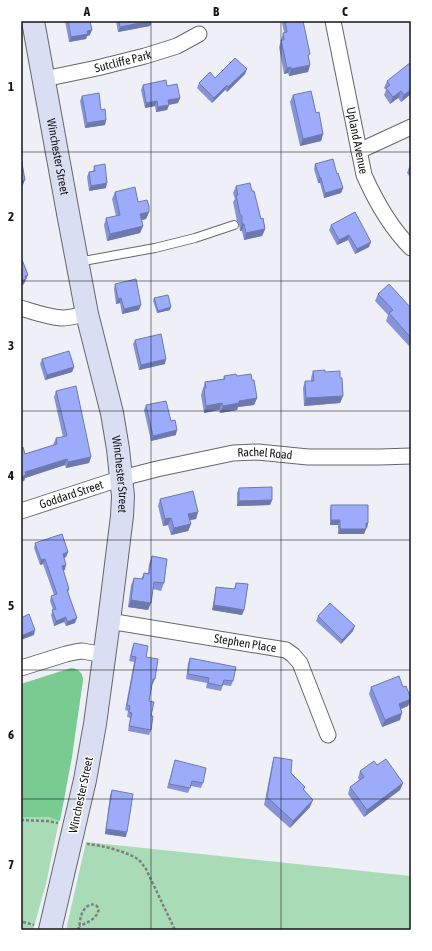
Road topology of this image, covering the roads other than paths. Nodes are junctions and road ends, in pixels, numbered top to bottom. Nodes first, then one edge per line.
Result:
1 (33, 21) edge
2 (333, 21) edge
3 (200, 34) dead end
4 (44, 79) junction
5 (411, 127) edge
6 (359, 151) junction
7 (234, 225) dead end
8 (411, 248) edge
9 (77, 262) junction
10 (21, 308) edge
11 (87, 314) junction
12 (411, 456) edge
13 (122, 478) junction
14 (21, 511) edge
15 (109, 621) junction
16 (105, 654) junction
17 (21, 668) edge
18 (328, 735) dead end
19 (50, 930) edge

1 - 4 street, Winchester Street
2 - 6 street, Upland Avenue
3 - 4 street, Sutcliffe Park
4 - 9 street, Winchester Street
5 - 6 street
6 - 8 street, Upland Avenue
7 - 9 lane
9 - 11 street, Winchester Street
10 - 11 street
11 - 13 street, Winchester Street
12 - 13 street, Rachel Road
13 - 14 street, Goddard Street
13 - 15 street, Winchester Street
15 - 16 street, Winchester Street
15 - 18 street, Stephen Place
16 - 17 street
16 - 19 street, Winchester Street

